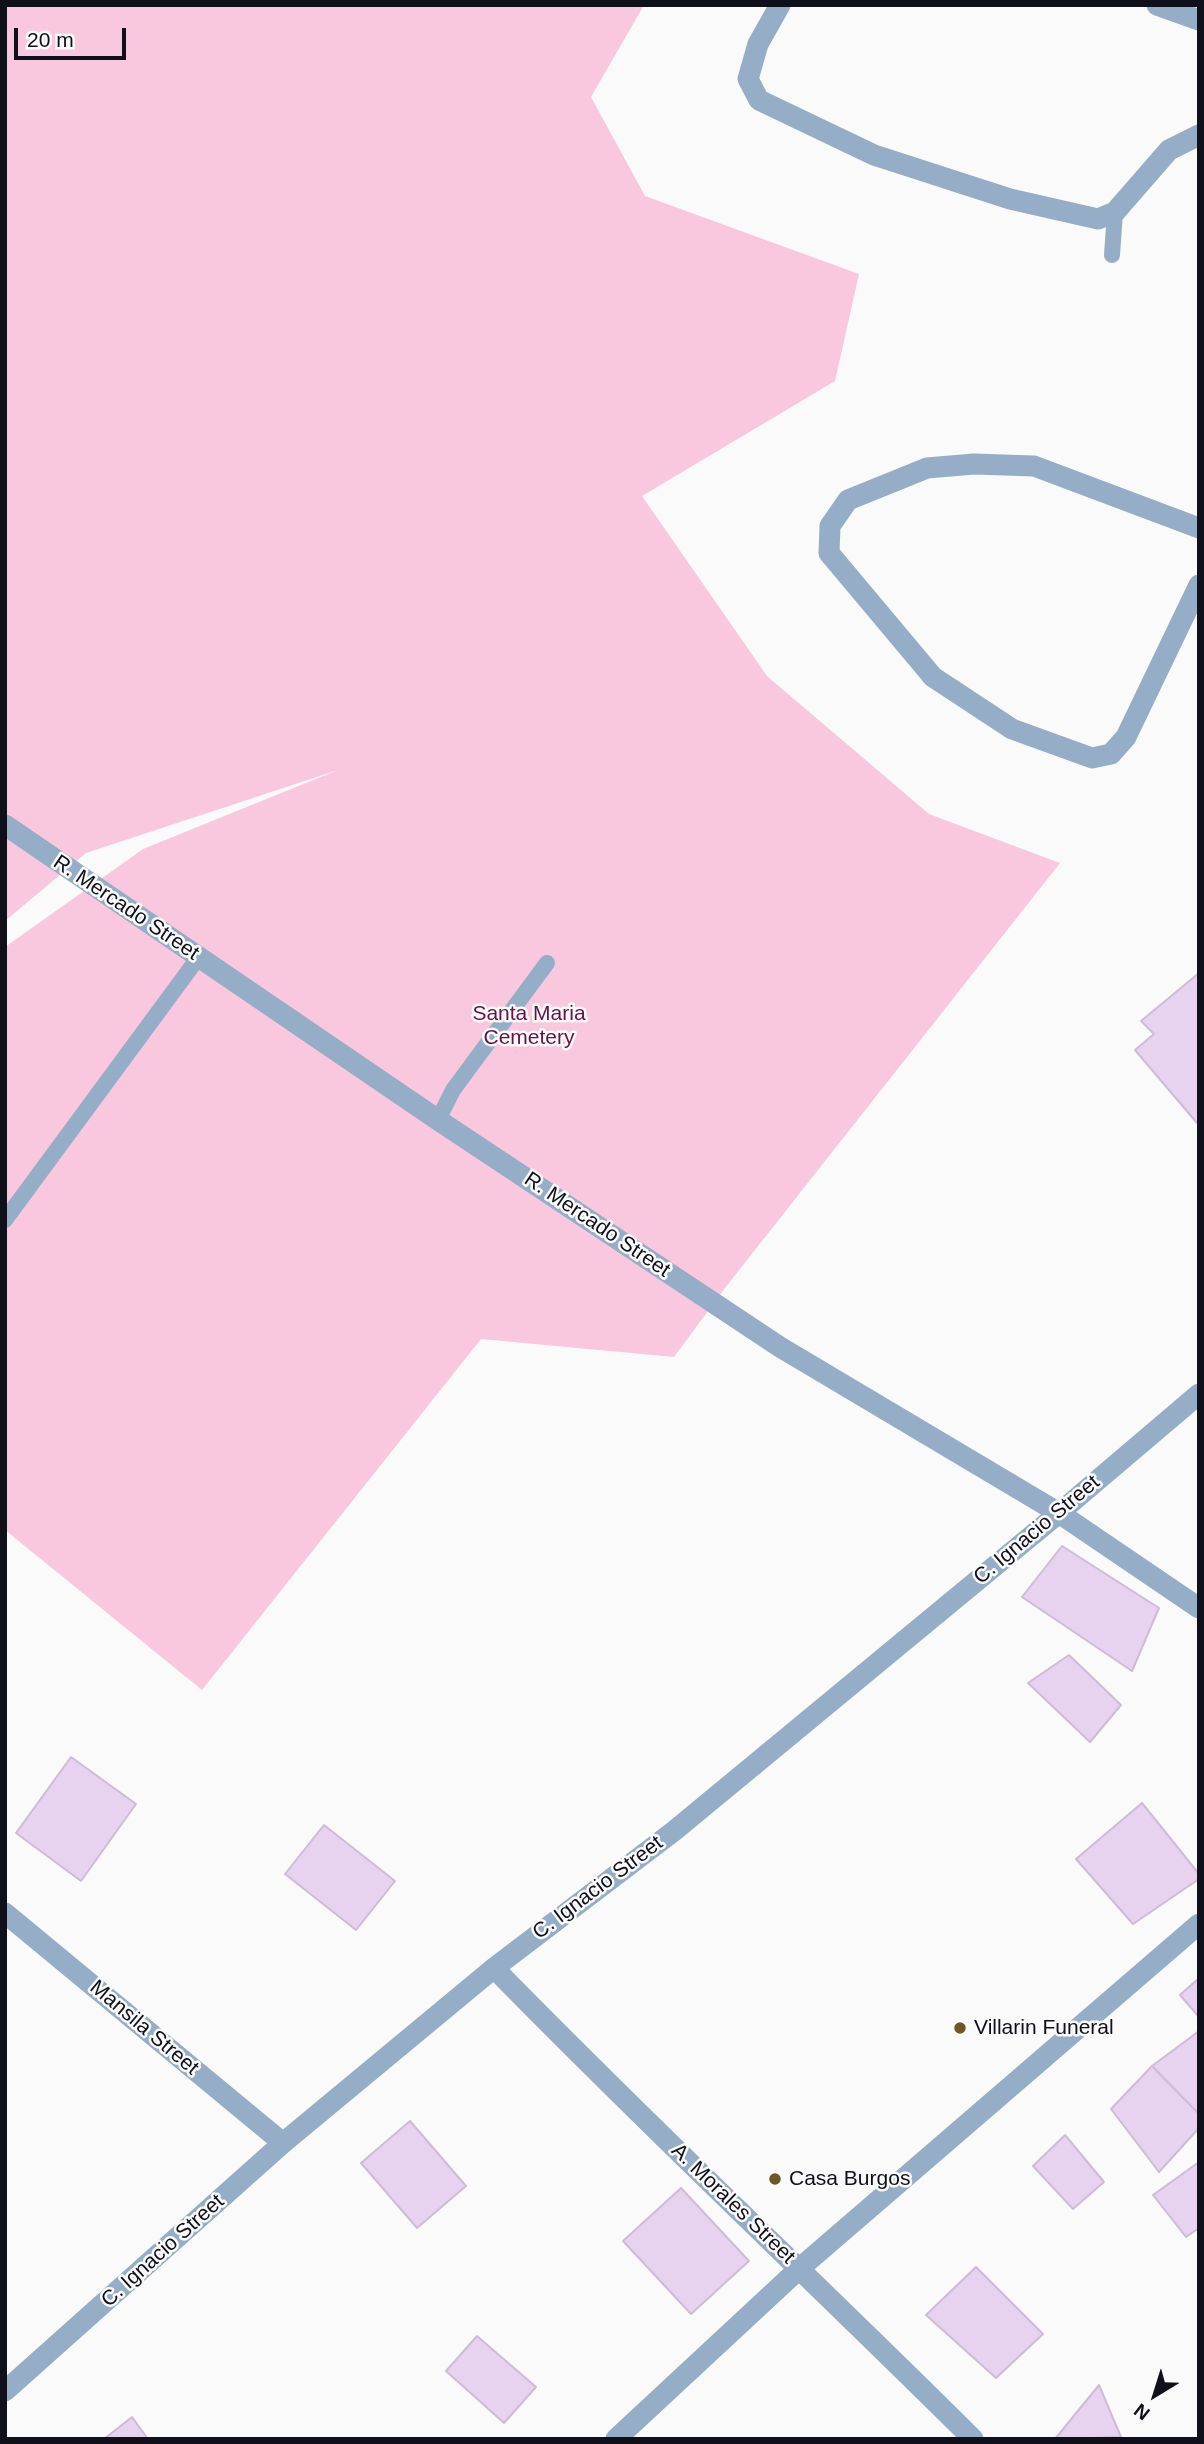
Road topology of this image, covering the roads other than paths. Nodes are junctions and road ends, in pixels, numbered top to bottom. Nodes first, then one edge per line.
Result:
1 (780, 5) edge
2 (1157, 5) edge
3 (1195, 14) edge
4 (1199, 135) edge
5 (1115, 212) junction
6 (1112, 255) dead end
7 (1199, 528) edge
8 (1199, 585) edge
9 (5, 825) edge
10 (198, 958) junction
11 (547, 963) dead end
12 (438, 1120) junction
13 (5, 1220) edge
14 (1199, 1394) edge
15 (1059, 1513) junction
16 (1199, 1608) edge
17 (5, 1913) edge
18 (1199, 1924) edge
19 (494, 1968) junction
20 (283, 2143) junction
21 (800, 2268) junction
22 (5, 2391) edge
23 (616, 2439) edge
24 (973, 2439) edge

1 - 5 street
2 - 3 street
4 - 5 street
5 - 6 lane
7 - 8 street
9 - 10 street, R. Mercado Street
10 - 12 street, R. Mercado Street
10 - 13 lane
11 - 12 lane
12 - 15 street, R. Mercado Street
14 - 15 street, C. Ignacio Street
15 - 16 street, R. Mercado Street
15 - 19 street, C. Ignacio Street
17 - 20 street, Mansila Street
18 - 21 street
19 - 20 street, C. Ignacio Street
19 - 21 street, A. Morales Street
20 - 22 street, C. Ignacio Street
21 - 23 street
21 - 24 street, A. Morales Street

